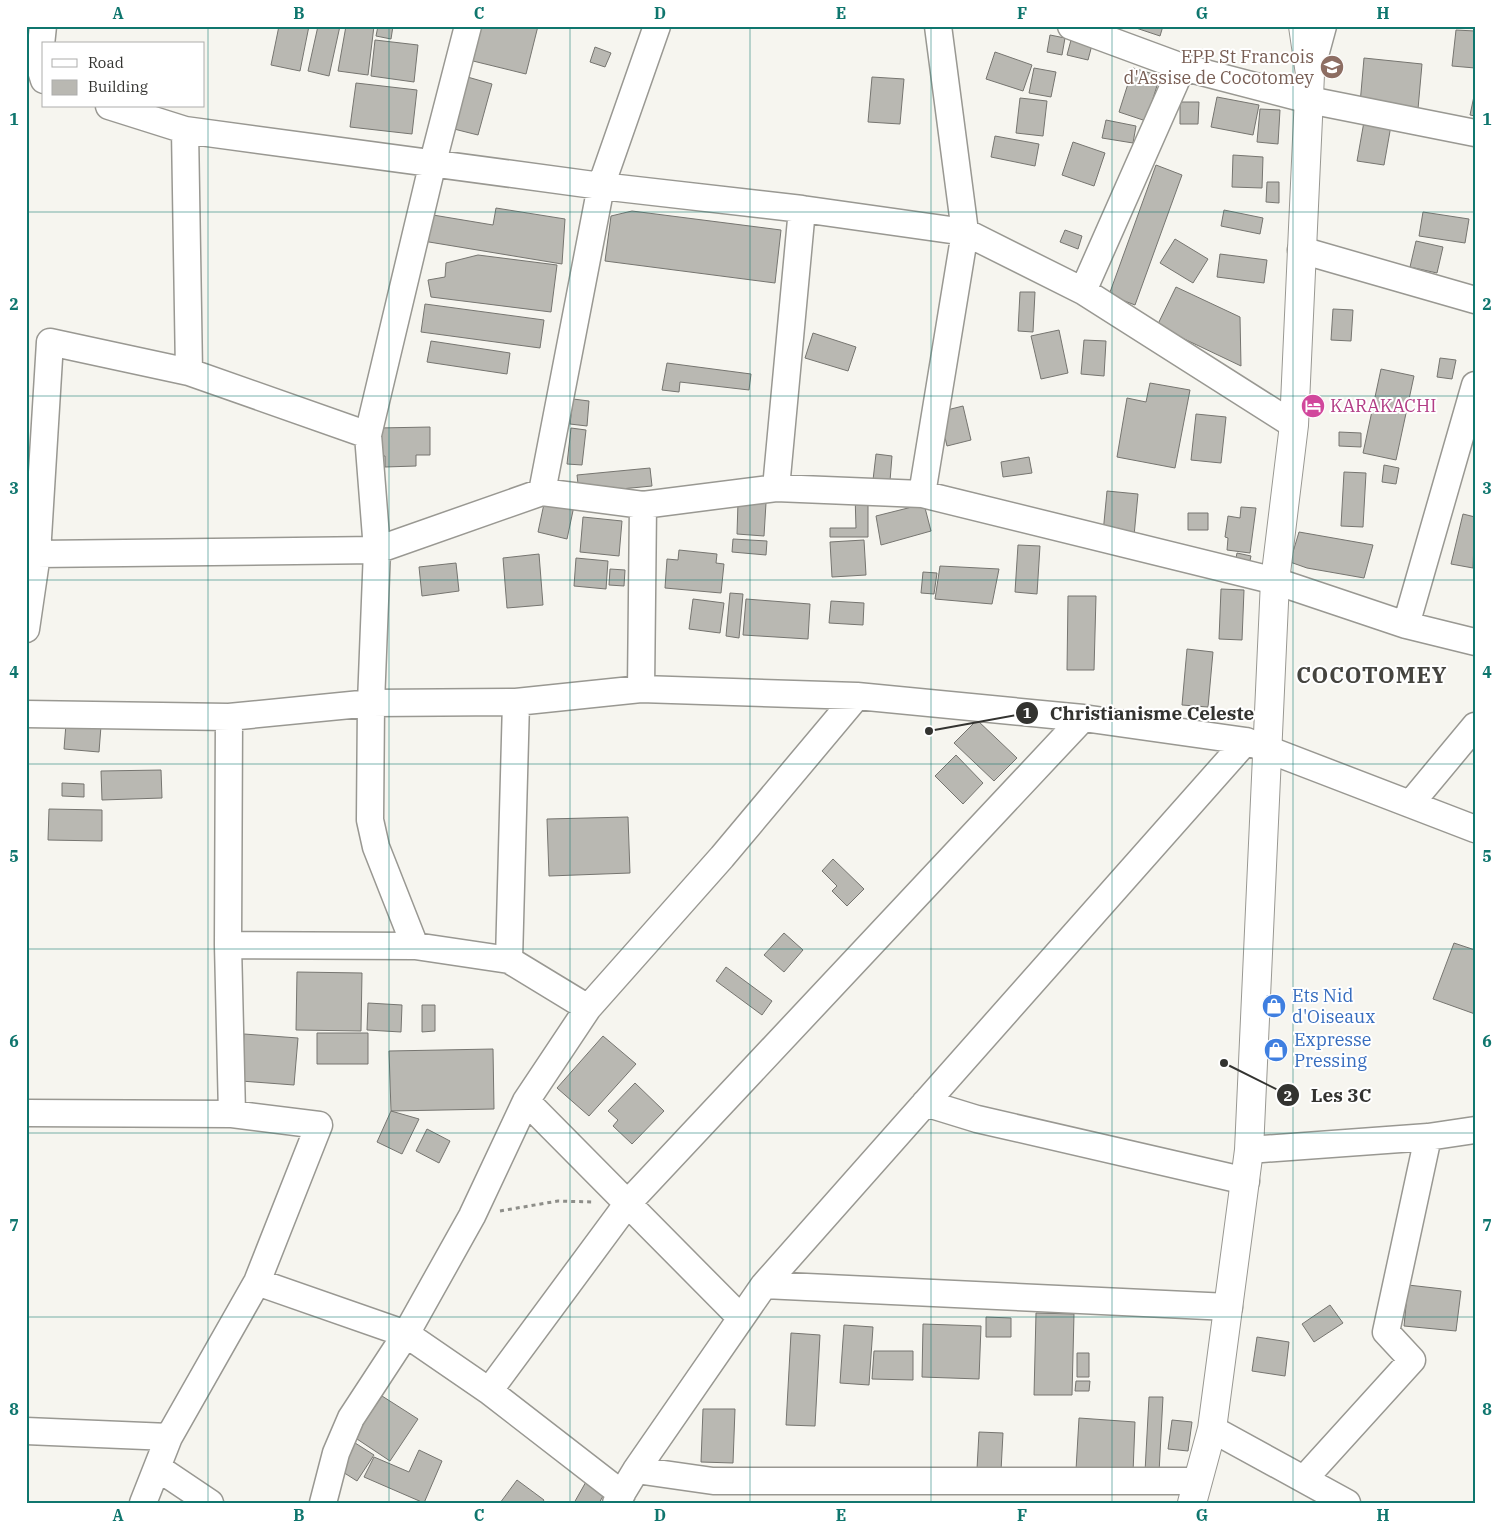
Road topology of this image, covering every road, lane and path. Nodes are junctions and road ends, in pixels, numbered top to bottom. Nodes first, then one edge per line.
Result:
1 (43, 26) edge
2 (468, 26) edge
3 (657, 26) edge
4 (938, 26) edge
5 (1071, 26) edge
6 (1303, 26) edge
7 (1323, 26) edge
8 (1182, 67) junction
9 (42, 74) edge
10 (1310, 74) junction
11 (1308, 100) junction
12 (115, 108) edge
13 (185, 130) junction
14 (1475, 133) edge
15 (433, 162) junction
16 (601, 186) junction
17 (802, 209) junction
18 (966, 232) junction
19 (1301, 250) junction
20 (1083, 291) junction
21 (1475, 300) edge
22 (189, 372) junction
23 (1475, 385) edge
24 (1294, 425) junction
25 (368, 435) junction
26 (776, 488) junction
27 (542, 492) junction
28 (922, 494) junction
29 (643, 505) junction
30 (377, 550) junction
31 (37, 554) junction
32 (1275, 581) junction
33 (1406, 625) junction
34 (26, 629) edge
35 (1475, 642) edge
36 (641, 689) junction
37 (857, 696) junction
38 (516, 702) junction
39 (370, 703) junction
40 (26, 714) edge
41 (229, 717) junction
42 (1083, 718) junction
43 (1475, 726) edge
44 (1257, 745) junction
45 (1411, 803) junction
46 (1475, 829) edge
47 (228, 945) junction
48 (415, 946) junction
49 (509, 960) junction
50 (588, 1008) junction
51 (526, 1101) junction
52 (926, 1103) junction
53 (26, 1113) edge
54 (232, 1114) junction
55 (1475, 1130) edge
56 (1428, 1137) junction
57 (1249, 1150) junction
58 (1246, 1181) junction
59 (628, 1203) junction
60 (472, 1216) junction
61 (256, 1282) junction
62 (764, 1285) junction
63 (1229, 1307) junction
64 (740, 1318) junction
65 (406, 1334) junction
66 (489, 1391) junction
67 (1212, 1428) junction
68 (26, 1431) edge
69 (169, 1437) junction
70 (158, 1468) junction
71 (636, 1470) junction
72 (1304, 1479) junction
73 (713, 1492) edge
74 (1195, 1492) edge
75 (619, 1498) edge
76 (143, 1503) edge
77 (210, 1503) edge
78 (323, 1503) edge
79 (1347, 1503) edge

1 - 9 street
2 - 15 street
3 - 16 street
4 - 18 street
5 - 8 street
6 - 10 main road
7 - 10 street
8 - 11 street
8 - 20 street
10 - 11 main road
11 - 14 street
11 - 19 main road
12 - 13 street
13 - 15 street
13 - 22 street
15 - 16 street
15 - 25 street
16 - 17 street
16 - 27 street
17 - 18 street
17 - 26 street
18 - 20 street
18 - 28 street
19 - 21 street
19 - 24 main road
20 - 24 street
22 - 25 street
22 - 31 street
23 - 33 street
24 - 32 main road
25 - 30 street
26 - 28 street
26 - 29 street
27 - 29 street
27 - 30 street
28 - 32 street
29 - 36 street
30 - 31 street
30 - 39 street
31 - 34 street
32 - 33 street
32 - 44 main road
33 - 35 street
36 - 37 street
36 - 38 street
37 - 42 street
37 - 50 street
38 - 39 street
38 - 49 street
39 - 41 street
39 - 48 street
40 - 41 street
41 - 47 street
42 - 44 street
42 - 59 street
43 - 45 street
44 - 45 street
44 - 52 street
44 - 57 main road
45 - 46 street
47 - 48 street
47 - 54 street
48 - 49 street
49 - 50 street
50 - 51 street
51 - 59 street
51 - 60 street
52 - 58 street
52 - 62 street
53 - 54 street
54 - 61 street
55 - 56 street
56 - 57 street
56 - 72 street
57 - 58 main road
58 - 63 main road
59 - 60 path
59 - 64 street
59 - 66 street
60 - 65 street
61 - 65 street
61 - 69 street
62 - 63 street
62 - 64 street
63 - 67 main road
64 - 71 street
65 - 66 street
65 - 78 street
66 - 75 street
67 - 72 street
67 - 74 main road
68 - 69 street
69 - 70 street
70 - 76 street
70 - 77 street
71 - 73 street
71 - 75 street
72 - 79 street
73 - 74 street

